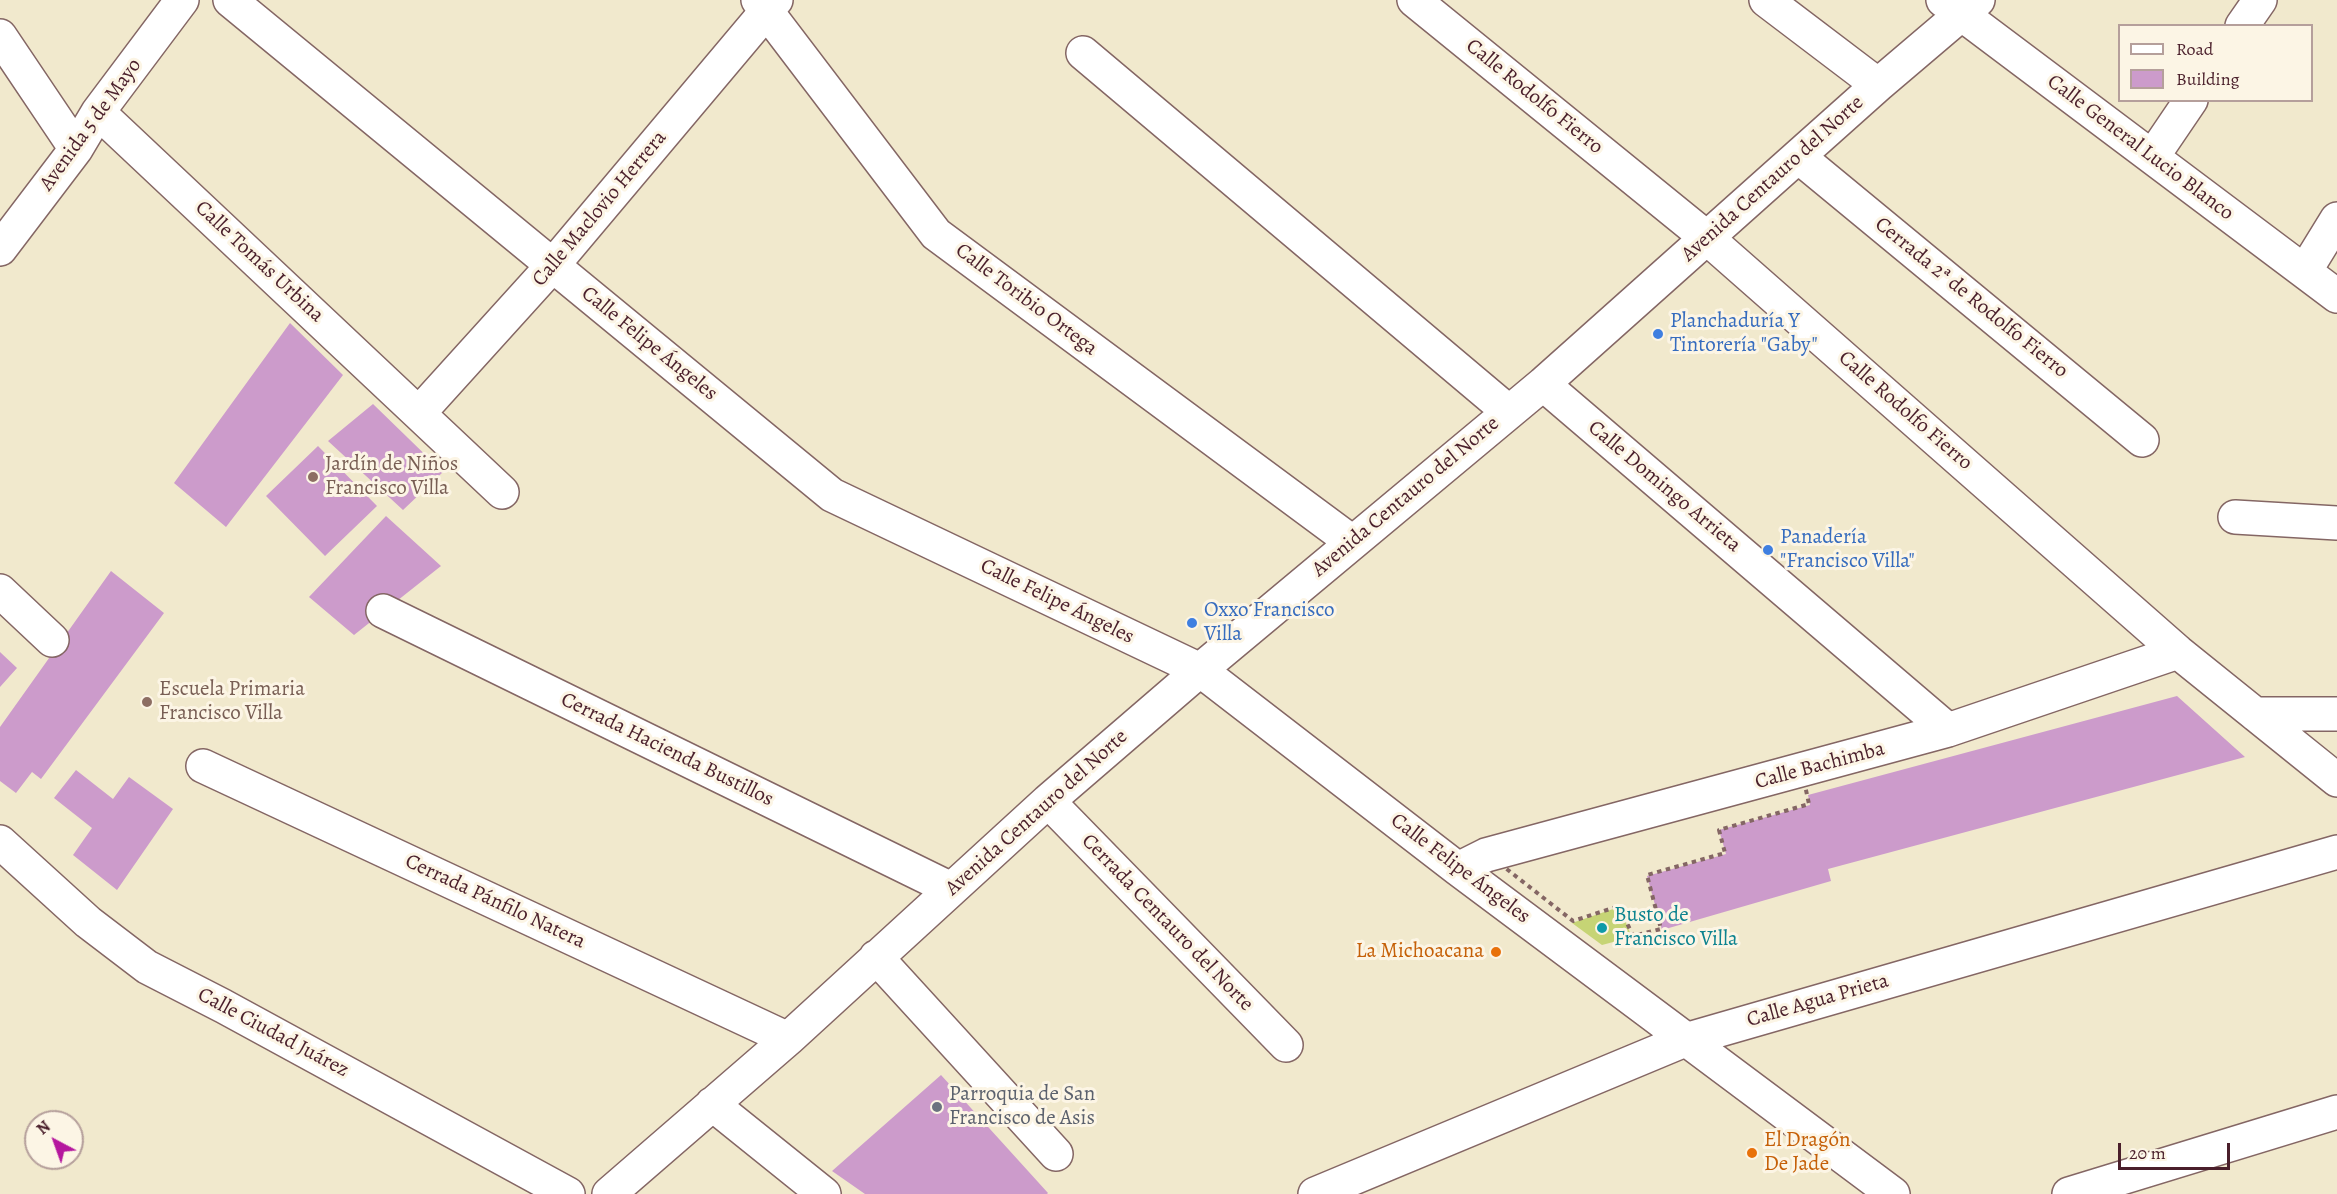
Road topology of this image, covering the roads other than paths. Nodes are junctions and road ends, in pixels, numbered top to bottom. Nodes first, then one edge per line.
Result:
1 (182, 0) edge
2 (230, 0) edge
3 (1414, 0) edge
4 (1766, 0) edge
5 (2260, 0) edge
6 (767, 4) edge
7 (1961, 5) edge
8 (2243, 24) edge
9 (0, 36) edge
10 (1083, 53) dead end
11 (1878, 85) junction
12 (2190, 102) edge
13 (98, 112) junction
14 (76, 149) junction
15 (2152, 156) junction
16 (1799, 157) junction
17 (2337, 219) edge
18 (1707, 238) junction
19 (0, 249) edge
20 (554, 265) junction
21 (2305, 271) junction
22 (2337, 296) edge
23 (1543, 384) junction
24 (1509, 412) junction
25 (419, 413) junction
26 (2142, 440) dead end
27 (502, 492) dead end
28 (2235, 517) dead end
29 (2337, 523) edge
30 (1352, 542) junction
31 (0, 591) edge
32 (383, 611) dead end
33 (52, 640) dead end
34 (2178, 652) junction
35 (1200, 670) junction
36 (2255, 714) junction
37 (2337, 714) edge
38 (1948, 730) junction
39 (203, 766) dead end
40 (2337, 780) edge
41 (1048, 801) junction
42 (0, 842) edge
43 (2337, 852) edge
44 (1458, 869) junction
45 (951, 889) junction
46 (876, 957) junction
47 (788, 1039) junction
48 (1685, 1040) junction
49 (1286, 1045) dead end
50 (712, 1104) junction
51 (2337, 1112) edge
52 (1056, 1154) dead end
53 (1369, 1184) edge
54 (568, 1194) edge
55 (609, 1194) edge
56 (824, 1194) edge
57 (1315, 1194) edge
58 (1893, 1194) edge
59 (2069, 1194) edge

1 - 13 street, Avenida 5 de Mayo
2 - 20 street, Calle Felipe Ángeles
3 - 18 street, Calle Rodolfo Fierro
4 - 11 street
5 - 8 street
6 - 20 street, Calle Maclovio Herrera
6 - 30 street, Calle Toribio Ortega
7 - 11 street, Avenida Centauro del Norte
7 - 15 street, Calle General Lucio Blanco
9 - 14 street
10 - 24 street
11 - 16 street, Avenida Centauro del Norte
12 - 15 street
13 - 14 street, Avenida 5 de Mayo
13 - 25 street, Calle Tomás Urbina
14 - 19 street, Avenida 5 de Mayo
15 - 21 street, Calle General Lucio Blanco
16 - 18 street, Avenida Centauro del Norte
16 - 26 street, Cerrada 2ª de Rodolfo Fierro
17 - 21 street
18 - 23 street, Avenida Centauro del Norte
18 - 34 street, Calle Rodolfo Fierro
20 - 25 street, Calle Maclovio Herrera
20 - 35 street, Calle Felipe Ángeles
21 - 22 street, Calle General Lucio Blanco
23 - 24 street, Avenida Centauro del Norte
23 - 38 street, Calle Domingo Arrieta
24 - 30 street, Avenida Centauro del Norte
25 - 27 street, Calle Tomás Urbina
28 - 29 street
30 - 35 street, Avenida Centauro del Norte
31 - 33 street
32 - 45 street, Cerrada Hacienda Bustillos
34 - 36 street, Calle Rodolfo Fierro
34 - 38 street, Calle Bachimba
35 - 41 street, Avenida Centauro del Norte
35 - 44 street, Calle Felipe Ángeles
36 - 37 street
36 - 40 street, Calle Rodolfo Fierro
38 - 44 street, Calle Bachimba
39 - 47 street, Cerrada Pánfilo Natera
41 - 45 street, Avenida Centauro del Norte
41 - 49 street, Cerrada Centauro del Norte
42 - 54 street, Calle Ciudad Juárez
43 - 48 street, Calle Agua Prieta
44 - 48 street, Calle Felipe Ángeles
45 - 46 street, Avenida Centauro del Norte
46 - 47 street, Avenida Centauro del Norte
46 - 52 street
47 - 50 street, Avenida Centauro del Norte
48 - 53 street, Calle Agua Prieta
48 - 58 street, Calle Felipe Ángeles
50 - 55 street, Avenida Centauro del Norte
50 - 56 street
51 - 59 street
53 - 57 street, Calle Agua Prieta

